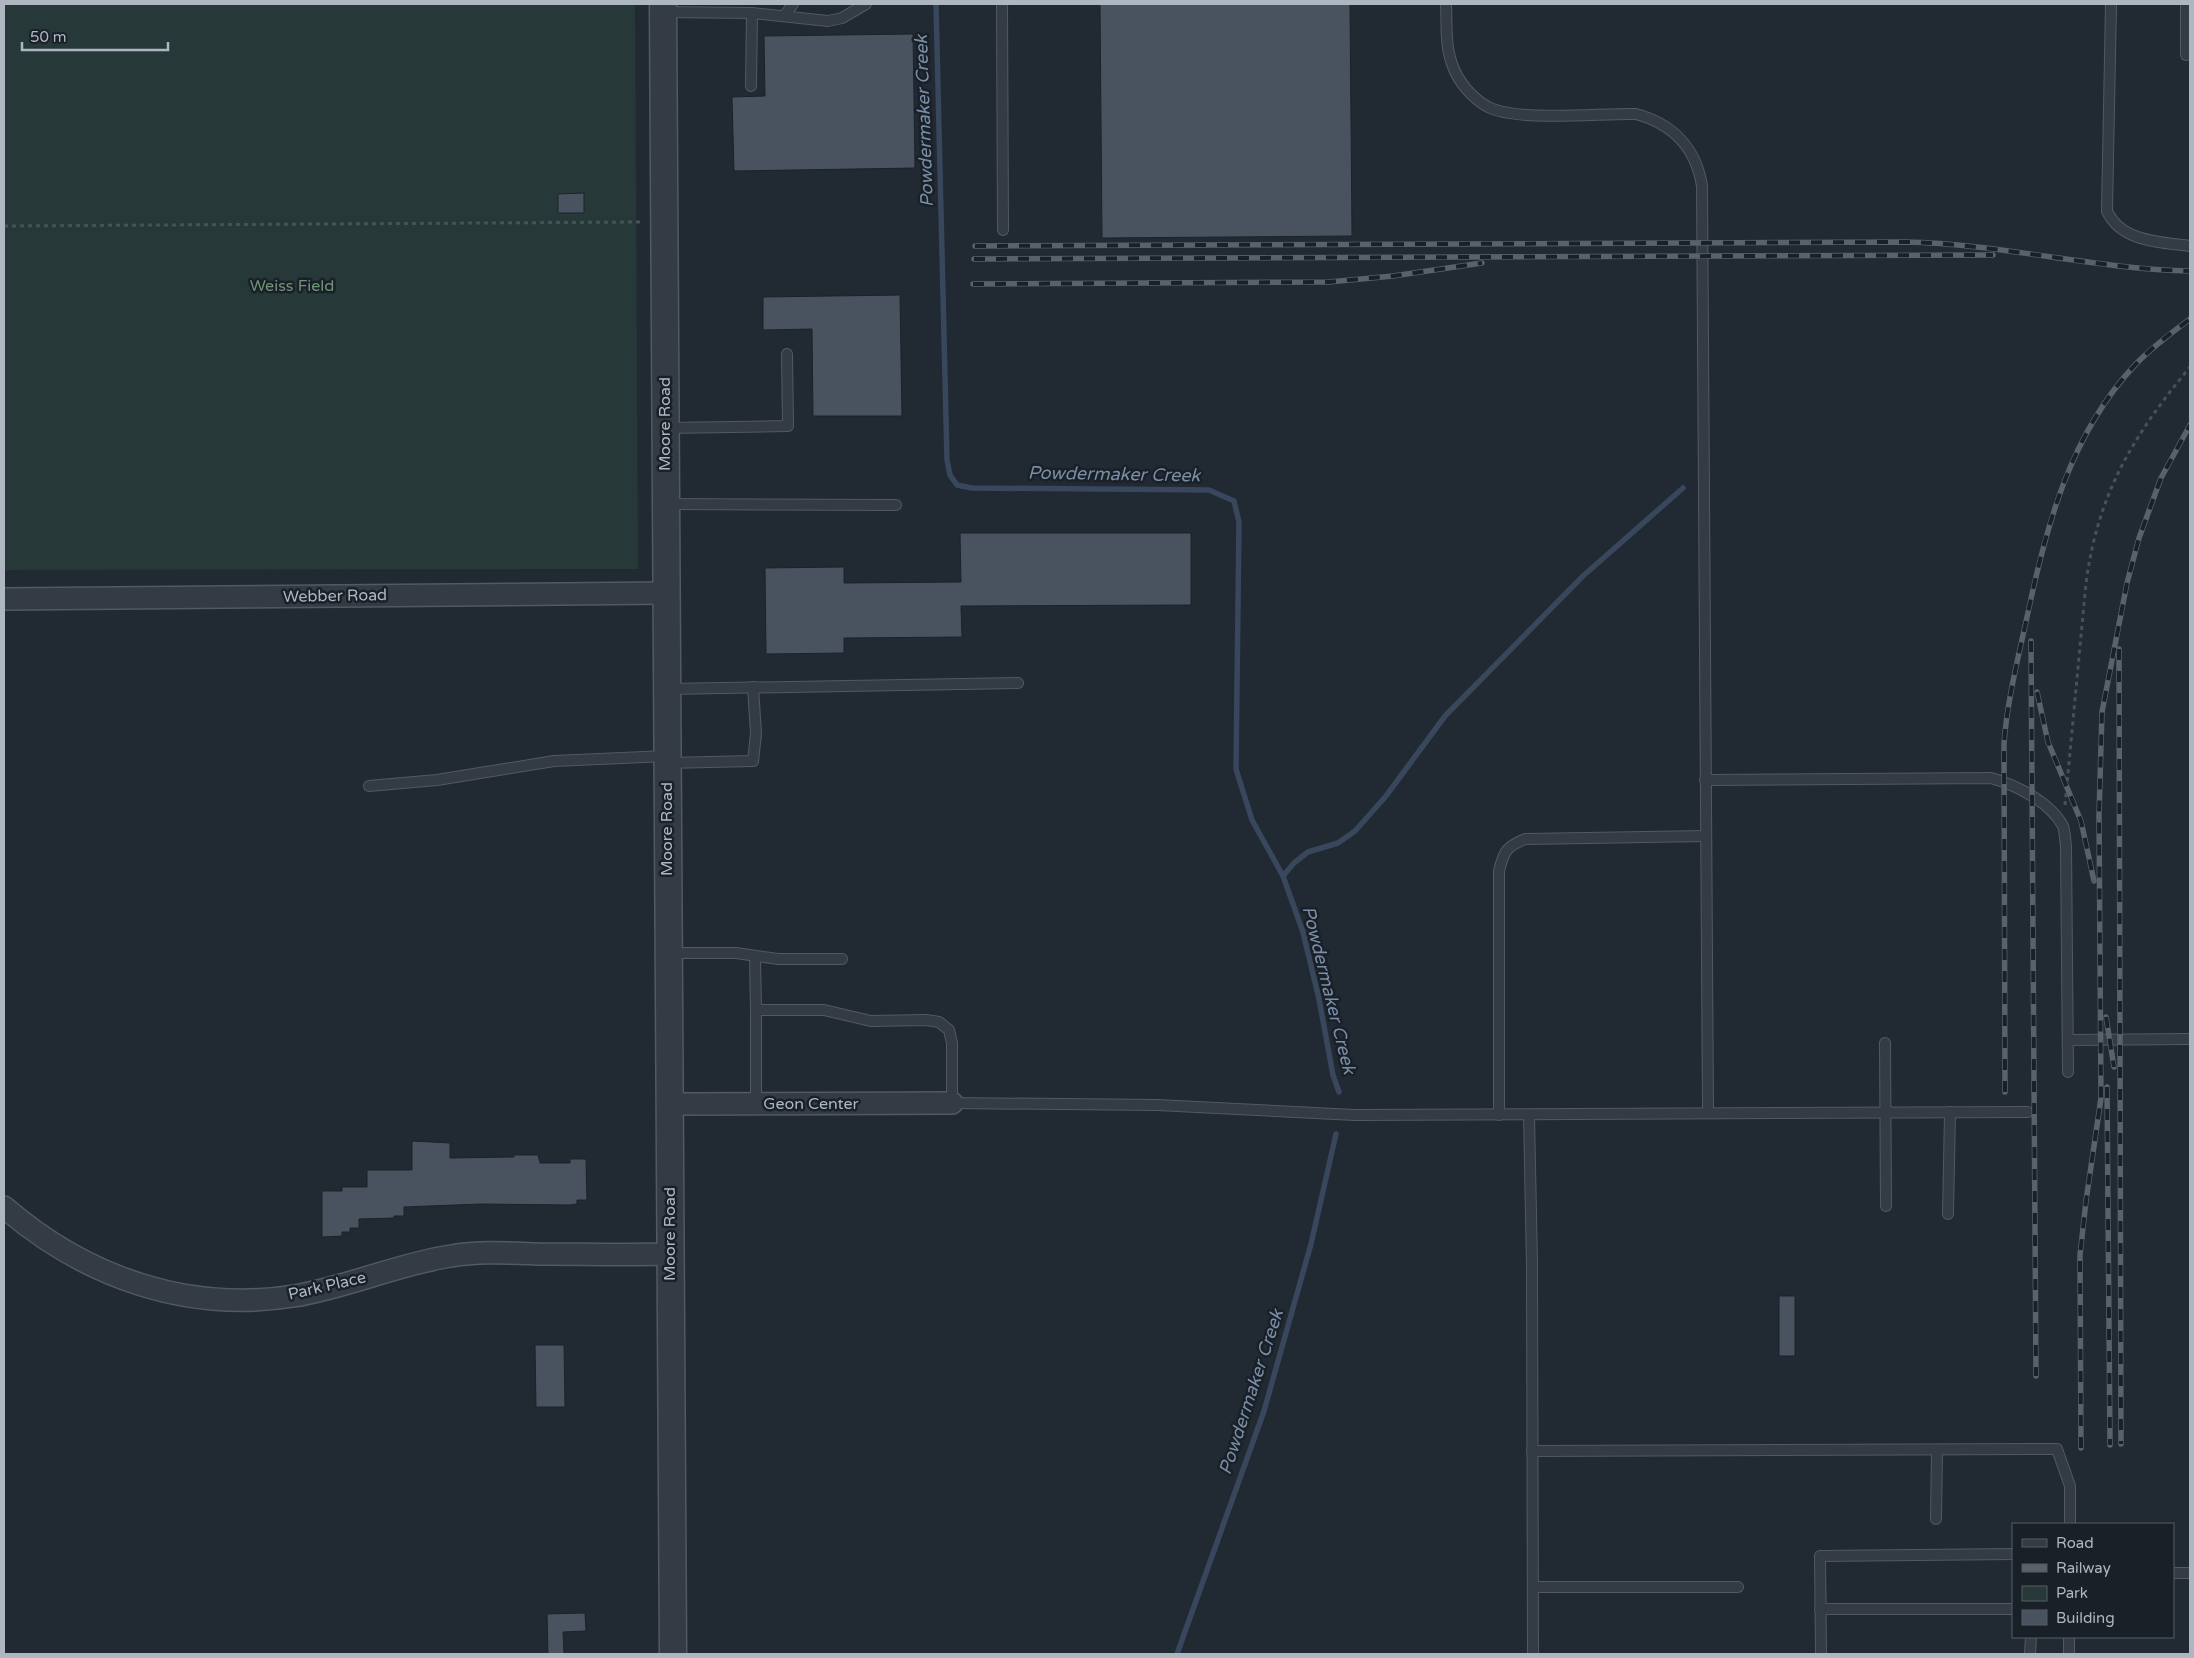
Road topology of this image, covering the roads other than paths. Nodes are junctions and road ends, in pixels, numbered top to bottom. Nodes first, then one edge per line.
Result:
1 (793, 4) edge
2 (866, 4) edge
3 (1002, 4) edge
4 (1446, 4) edge
5 (2111, 4) edge
6 (2186, 4) edge
7 (663, 8) edge
8 (697, 8) edge
9 (752, 13) junction
10 (784, 15) junction
11 (2186, 56) dead end
12 (751, 86) dead end
13 (1003, 230) dead end
14 (2190, 246) edge
15 (786, 354) dead end
16 (665, 428) junction
17 (665, 504) junction
18 (896, 505) dead end
19 (666, 593) junction
20 (4, 599) edge
21 (1018, 683) dead end
22 (753, 687) junction
23 (666, 689) junction
24 (667, 759) junction
25 (1706, 780) junction
26 (369, 786) dead end
27 (1706, 836) junction
28 (668, 954) junction
29 (755, 956) junction
30 (842, 959) dead end
31 (756, 1010) junction
32 (2190, 1039) edge
33 (2068, 1040) junction
34 (1885, 1043) dead end
35 (2068, 1072) dead end
36 (952, 1103) junction
37 (670, 1104) junction
38 (756, 1104) junction
39 (1708, 1112) junction
40 (1885, 1112) junction
41 (1950, 1112) junction
42 (2028, 1112) dead end
43 (1499, 1115) junction
44 (1529, 1116) junction
45 (1886, 1206) dead end
46 (4, 1207) edge
47 (1948, 1214) dead end
48 (670, 1254) junction
49 (1937, 1450) junction
50 (1532, 1452) junction
51 (1936, 1519) dead end
52 (2070, 1523) edge
53 (2012, 1554) edge
54 (2174, 1573) edge
55 (2190, 1573) edge
56 (1533, 1586) junction
57 (1738, 1587) dead end
58 (1820, 1609) junction
59 (2012, 1609) edge
60 (2031, 1638) edge
61 (2069, 1638) edge
62 (673, 1654) edge
63 (1533, 1654) edge
64 (1821, 1654) edge
65 (2030, 1654) edge
66 (2069, 1654) edge

1 - 10 lane
2 - 10 lane
3 - 13 lane
4 - 25 lane
5 - 14 lane
6 - 11 lane
7 - 8 lane
7 - 16 street, Moore Road
8 - 9 lane
9 - 10 lane
9 - 12 lane
15 - 16 lane
16 - 17 street, Moore Road
17 - 18 lane
17 - 19 street, Moore Road
19 - 20 street, Webber Road
19 - 23 street, Moore Road
21 - 22 lane
22 - 23 lane
22 - 24 lane
23 - 24 street, Moore Road
24 - 26 lane
24 - 28 street, Moore Road
25 - 27 lane
25 - 33 lane
27 - 39 lane
27 - 43 lane
28 - 29 lane
28 - 37 street, Moore Road
29 - 30 lane
29 - 31 lane
31 - 36 lane
31 - 38 lane
32 - 33 lane
33 - 35 lane
34 - 40 lane
36 - 38 street, Geon Center
36 - 43 lane
37 - 38 street, Geon Center
37 - 48 street, Moore Road
39 - 40 lane
39 - 44 lane
40 - 41 lane
40 - 45 lane
41 - 42 lane
41 - 47 lane
43 - 44 lane
44 - 50 lane
46 - 48 street, Park Place
48 - 62 street, Moore Road
49 - 50 lane
49 - 51 lane
49 - 52 lane
50 - 56 lane
53 - 58 lane
54 - 55 lane
56 - 57 lane
56 - 63 lane
58 - 59 lane
58 - 64 lane
60 - 65 lane
61 - 66 lane

